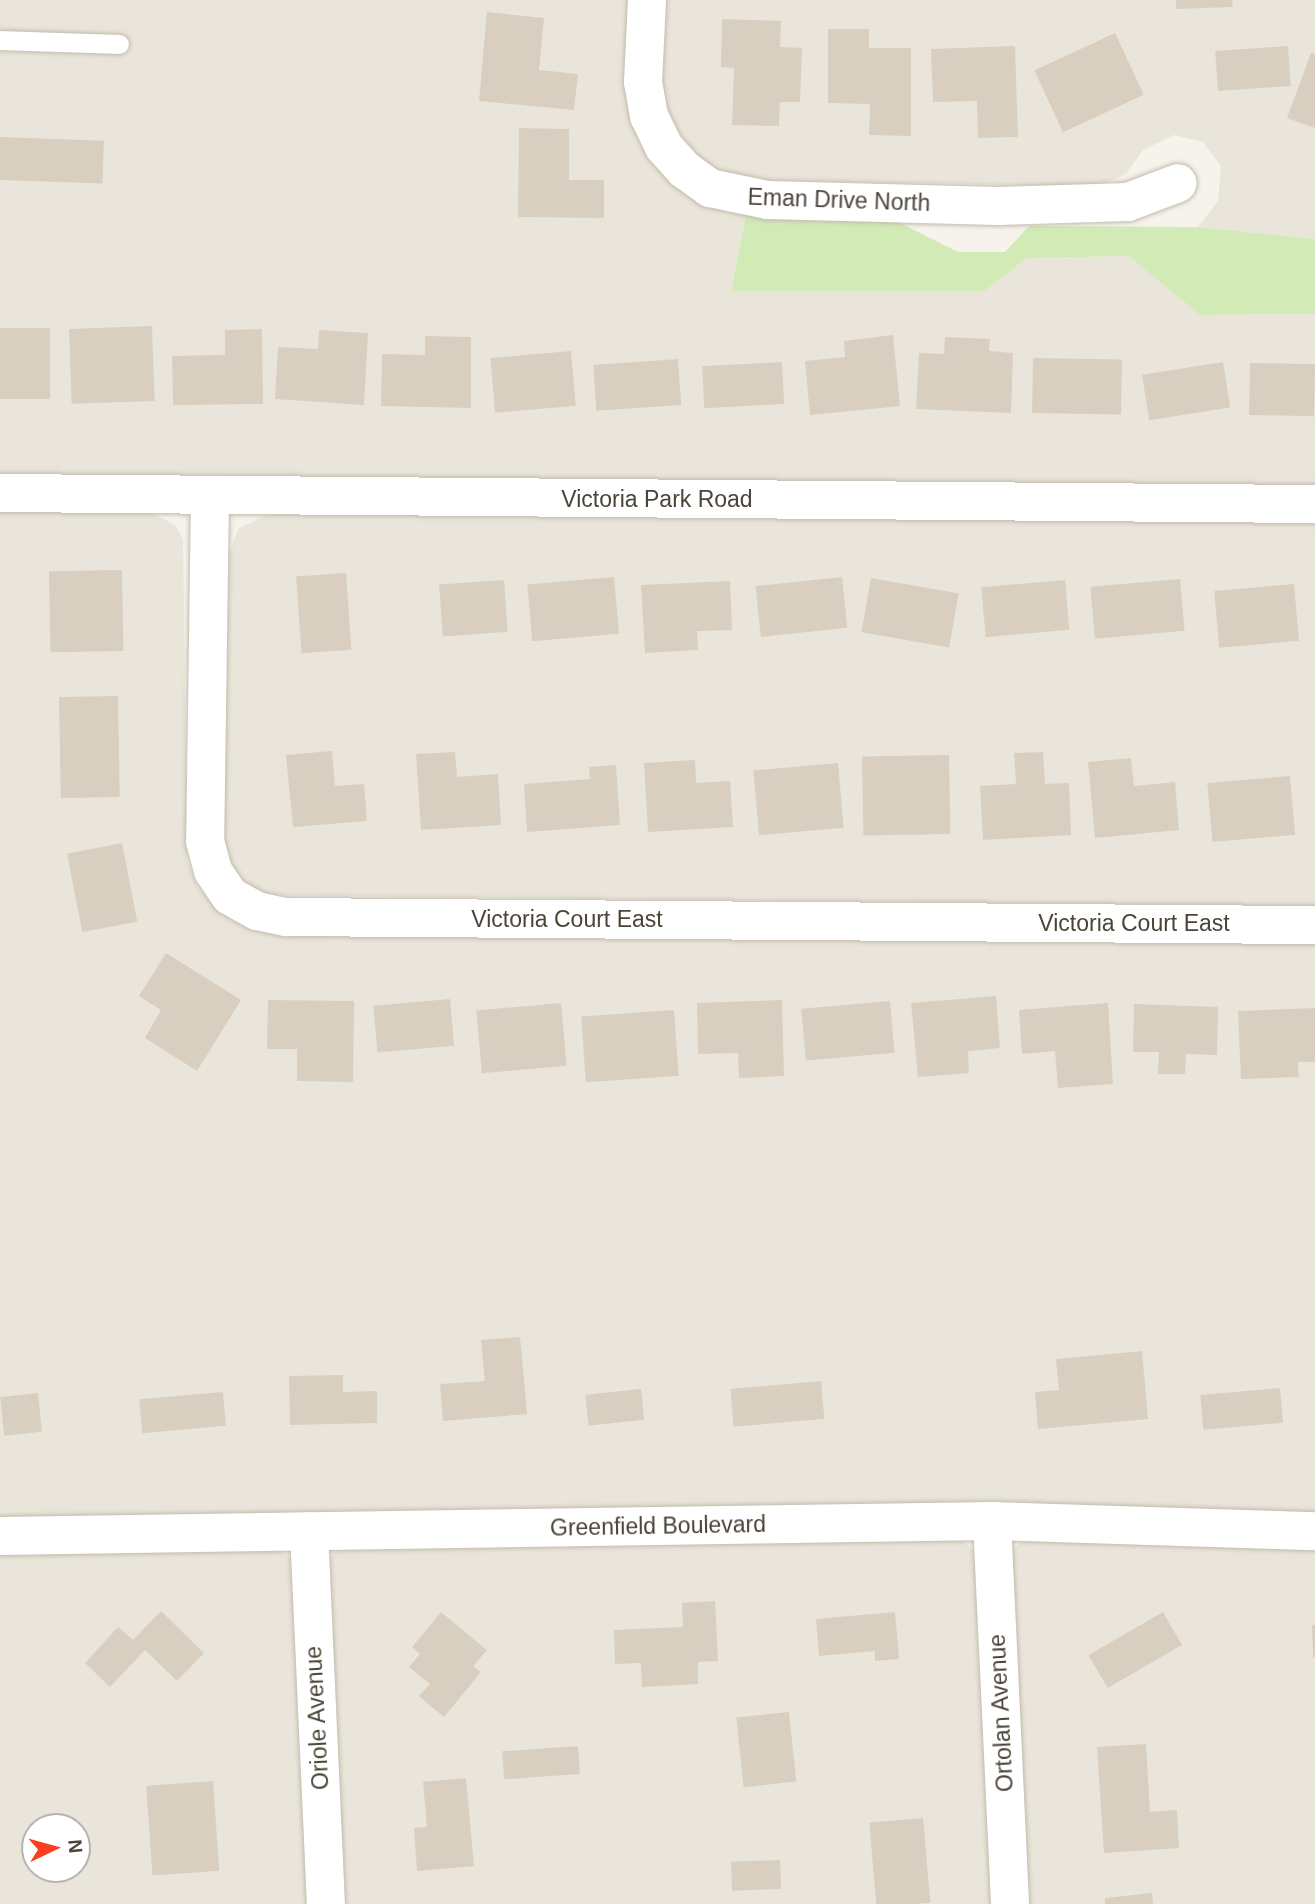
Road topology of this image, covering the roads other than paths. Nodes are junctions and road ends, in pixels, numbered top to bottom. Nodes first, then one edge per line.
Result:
1 (647, 0) edge
2 (0, 40) edge
3 (119, 44) dead end
4 (1178, 183) dead end
5 (0, 493) edge
6 (210, 496) junction
7 (1315, 504) edge
8 (1315, 925) edge
9 (992, 1521) junction
10 (309, 1531) junction
11 (1315, 1531) edge
12 (0, 1536) edge
13 (326, 1904) edge
14 (1010, 1904) edge

1 - 4 street, Eman Drive North
2 - 3 lane
5 - 6 street, Victoria Park Road
6 - 7 street, Victoria Park Road
6 - 8 street, Victoria Court East
9 - 10 street, Greenfield Boulevard
9 - 11 street, Greenfield Boulevard
9 - 14 street, Ortolan Avenue
10 - 12 street, Greenfield Boulevard
10 - 13 street, Oriole Avenue

